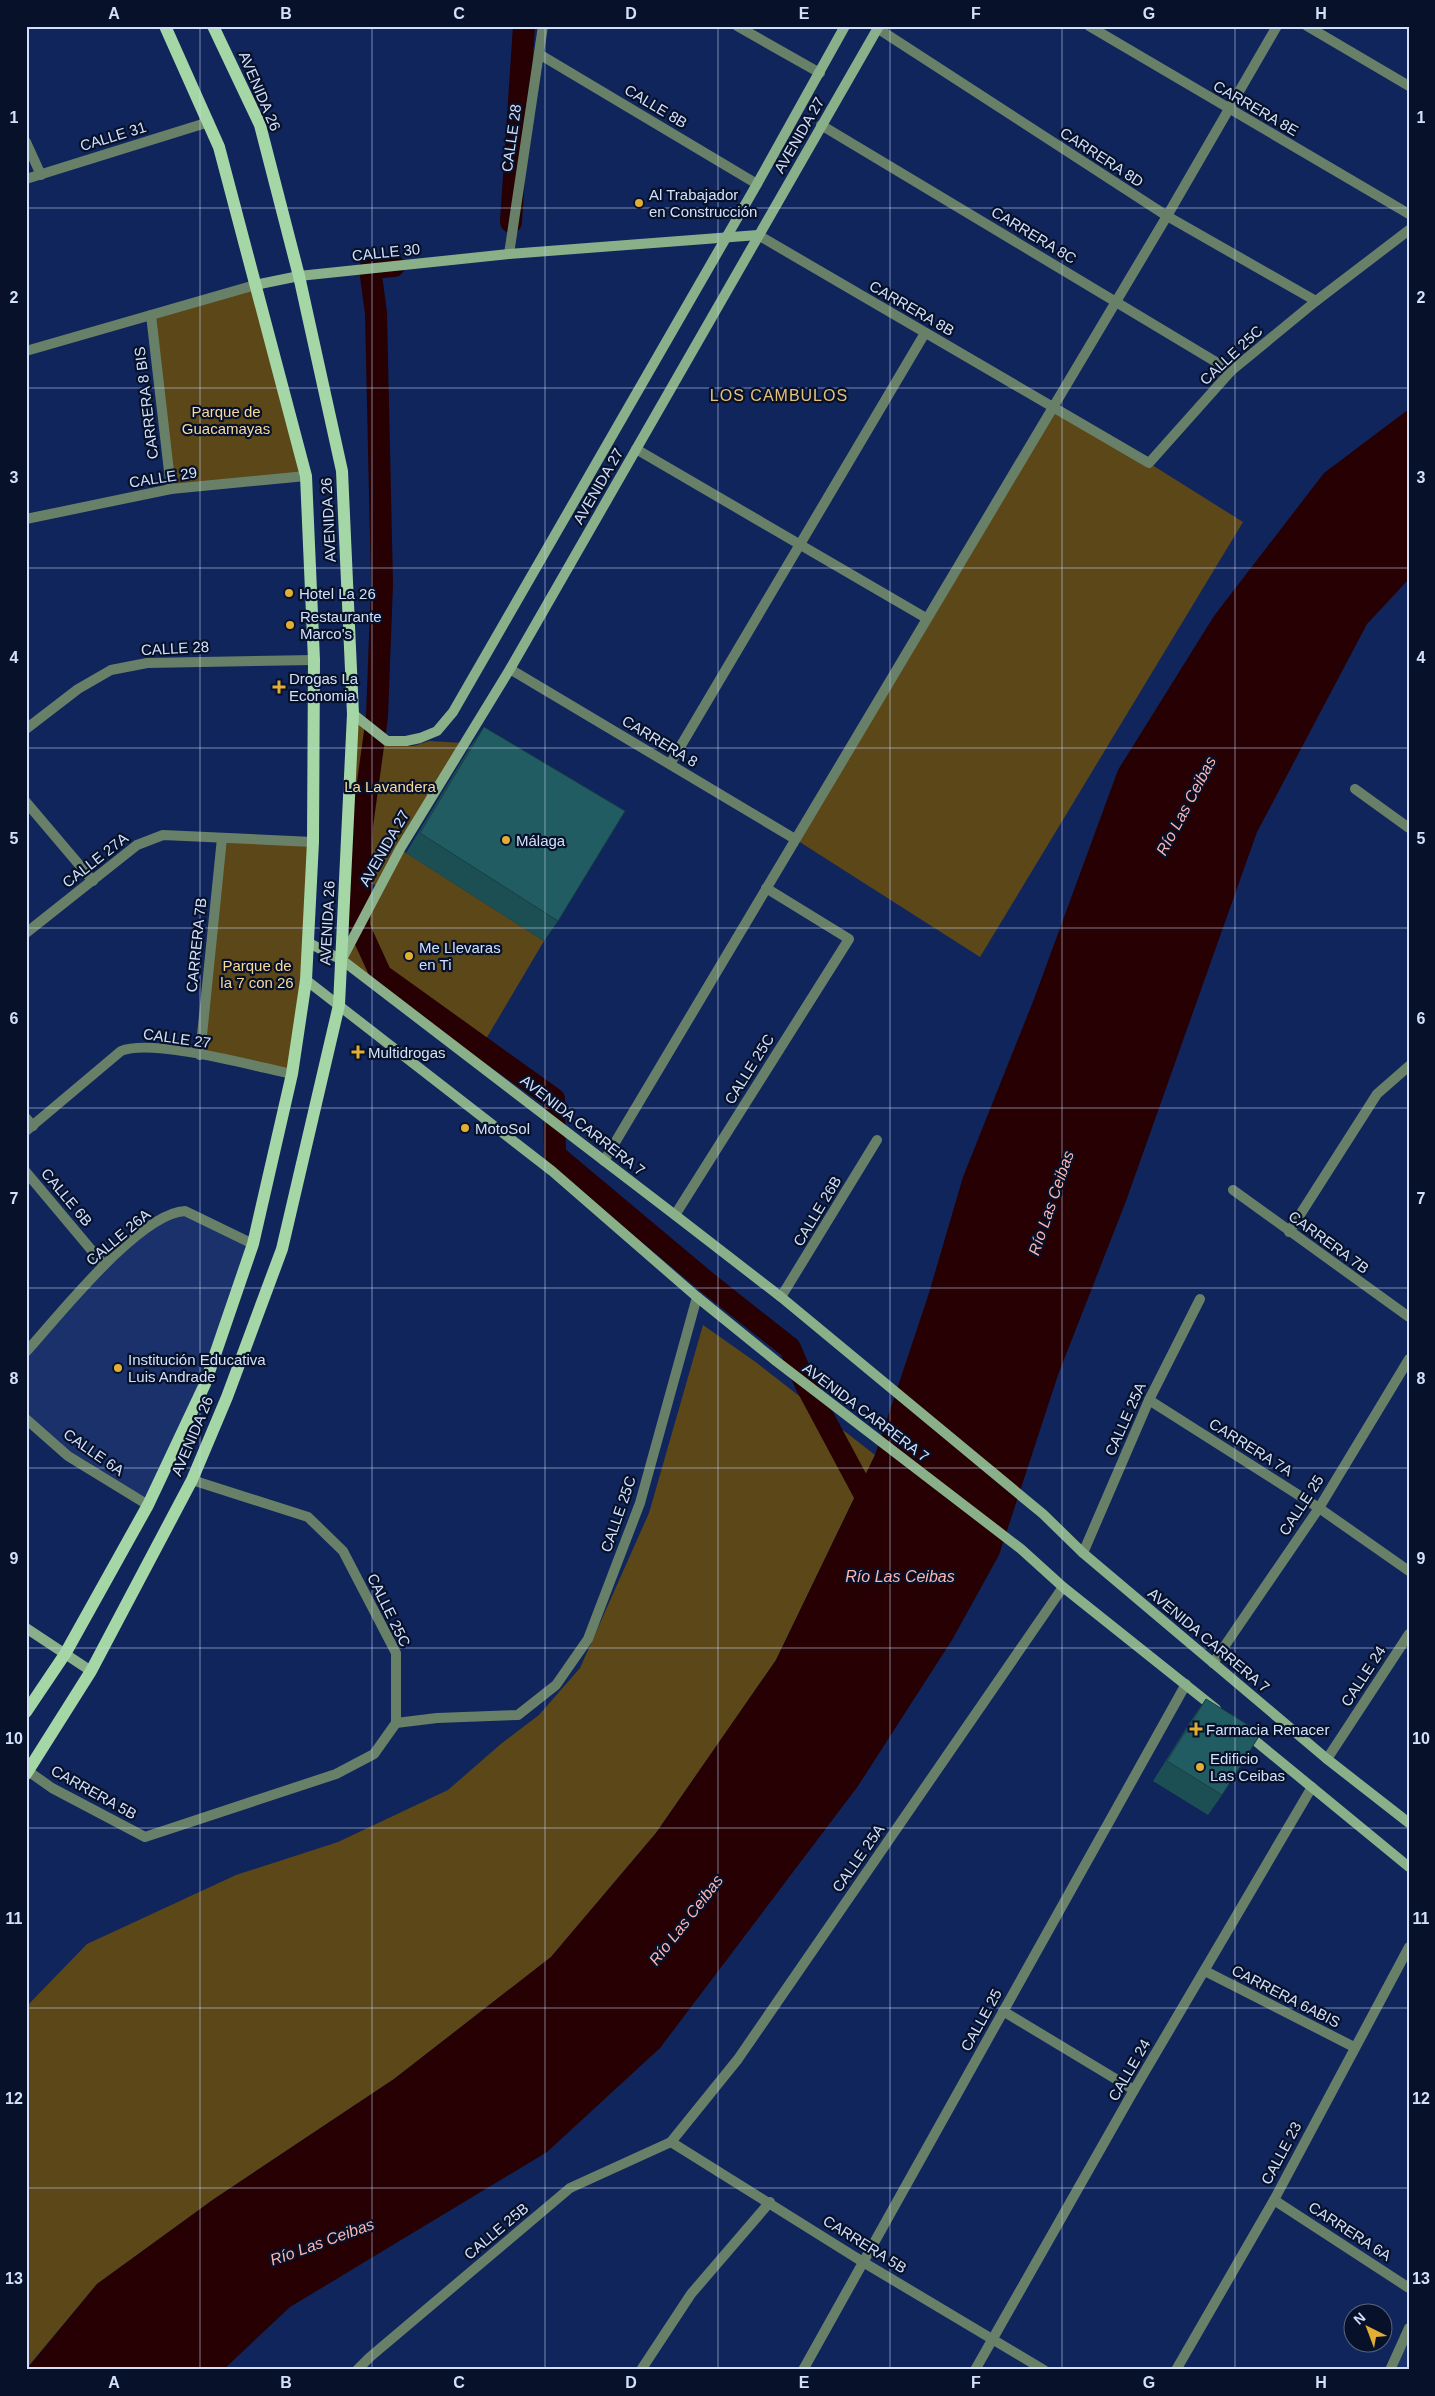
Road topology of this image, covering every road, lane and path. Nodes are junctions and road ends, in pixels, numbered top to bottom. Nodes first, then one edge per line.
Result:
1 (165, 26) edge
2 (213, 26) edge
3 (542, 26) edge
4 (736, 26) edge
5 (845, 26) edge
6 (1089, 26) edge
7 (1278, 26) edge
8 (1307, 26) edge
9 (878, 27) edge
10 (539, 54) junction
11 (820, 72) junction
12 (1409, 86) edge
13 (1228, 109) junction
14 (209, 122) junction
15 (821, 125) junction
16 (26, 142) edge
17 (41, 175) junction
18 (26, 180) edge
19 (757, 184) junction
20 (1409, 214) edge
21 (1167, 216) junction
22 (1409, 230) edge
23 (758, 235) junction
24 (726, 238) junction
25 (509, 254) junction
26 (299, 276) junction
27 (255, 284) junction
28 (1316, 301) junction
29 (1116, 302) junction
30 (151, 315) junction
31 (925, 333) junction
32 (26, 351) edge
33 (1231, 372) junction
34 (1052, 406) junction
35 (636, 450) junction
36 (306, 476) junction
37 (171, 489) junction
38 (26, 519) edge
39 (800, 544) junction
40 (926, 618) junction
41 (314, 660) junction
42 (510, 669) junction
43 (353, 714) junction
44 (26, 730) edge
45 (670, 764) junction
46 (1355, 789) dead end
47 (26, 802) edge
48 (1409, 828) edge
49 (222, 838) junction
50 (795, 839) junction
51 (313, 842) junction
52 (93, 881) junction
53 (766, 888) junction
54 (26, 933) edge
55 (307, 942) junction
56 (342, 960) junction
57 (306, 980) junction
58 (338, 1005) junction
59 (200, 1055) junction
60 (1409, 1066) edge
61 (292, 1074) junction
62 (28, 1125) edge
63 (877, 1140) dead end
64 (604, 1161) junction
65 (26, 1172) edge
66 (1233, 1190) dead end
67 (675, 1215) junction
68 (1289, 1232) junction
69 (253, 1244) junction
70 (104, 1264) junction
71 (697, 1297) junction
72 (781, 1297) junction
73 (1200, 1299) dead end
74 (1409, 1317) edge
75 (26, 1352) edge
76 (1409, 1359) edge
77 (1149, 1400) junction
78 (26, 1419) edge
79 (192, 1480) junction
80 (148, 1505) junction
81 (1318, 1508) junction
82 (1083, 1553) junction
83 (1409, 1571) edge
84 (1064, 1587) junction
85 (26, 1628) edge
86 (1409, 1634) edge
87 (65, 1654) junction
88 (1213, 1663) junction
89 (91, 1671) junction
90 (1186, 1684) junction
91 (26, 1712) edge
92 (1223, 1715) edge
93 (396, 1724) junction
94 (1238, 1727) edge
95 (1327, 1759) junction
96 (27, 1773) edge
97 (1312, 1787) junction
98 (1409, 1823) edge
99 (1409, 1867) edge
100 (1409, 1947) edge
101 (1205, 1971) junction
102 (1003, 2012) junction
103 (1354, 2047) junction
104 (1134, 2090) junction
105 (671, 2142) junction
106 (1274, 2200) junction
107 (770, 2202) junction
108 (863, 2262) junction
109 (1409, 2288) edge
110 (1409, 2328) edge
111 (993, 2339) junction
112 (357, 2370) edge
113 (641, 2370) edge
114 (803, 2370) edge
115 (975, 2370) edge
116 (1044, 2370) edge
117 (1176, 2370) edge
118 (1390, 2370) edge

1 - 14 main road, AVENIDA 26
2 - 26 main road, AVENIDA 26
3 - 10 street, CALLE 28
4 - 11 street
5 - 11 main road, AVENIDA 27
6 - 13 street, CARRERA 8E
7 - 13 street
8 - 12 street
9 - 15 main road, AVENIDA 27
9 - 21 street, CARRERA 8D
10 - 19 street, CALLE 8B
10 - 25 street, CALLE 28
11 - 19 main road, AVENIDA 27
13 - 20 street, CARRERA 8E
13 - 21 street
14 - 17 street, CALLE 31
14 - 27 main road, AVENIDA 26
15 - 23 main road, AVENIDA 27
15 - 29 street, CARRERA 8C
16 - 17 street
17 - 18 street, CALLE 31
19 - 24 main road, AVENIDA 27
21 - 28 street, CARRERA 8D
21 - 29 street
22 - 28 street, CALLE 25C
23 - 24 main road, CALLE 30
23 - 31 street, CARRERA 8B
23 - 35 main road, AVENIDA 27
24 - 25 main road, CALLE 30
24 - 43 main road, AVENIDA 27
25 - 26 main road, CALLE 30
26 - 27 main road, CALLE 30
26 - 43 main road, AVENIDA 26
27 - 30 street, CALLE 30
27 - 36 main road, AVENIDA 26
28 - 33 street, CALLE 25C
29 - 33 street, CARRERA 8C
29 - 34 street
30 - 32 street, CALLE 30
30 - 37 street, CARRERA 8 BIS
31 - 34 street, CARRERA 8B
31 - 39 street
33 - 34 street, CALLE 25C
34 - 40 street
35 - 39 street
35 - 42 main road, AVENIDA 27
36 - 37 street, CALLE 29
36 - 41 main road, AVENIDA 26
37 - 38 street, CALLE 29
39 - 40 street
39 - 45 street
40 - 50 street
41 - 44 street, CALLE 28
41 - 51 main road, AVENIDA 26
42 - 45 street, CARRERA 8
42 - 56 main road, AVENIDA 27
43 - 56 main road, AVENIDA 26
45 - 50 street, CARRERA 8
46 - 48 street
47 - 52 street
49 - 51 street, CALLE 27A
49 - 52 street, CALLE 27A
49 - 59 street, CARRERA 7B
50 - 53 street
51 - 55 main road, AVENIDA 26
52 - 54 street, CALLE 27A
53 - 64 street
53 - 67 street, CALLE 25C
55 - 56 main road, AVENIDA CARRERA 7
55 - 57 main road, AVENIDA 26
56 - 58 main road, AVENIDA 26
56 - 64 main road, AVENIDA CARRERA 7
57 - 58 main road, AVENIDA CARRERA 7
57 - 61 main road, AVENIDA 26
58 - 71 main road, AVENIDA CARRERA 7
58 - 79 main road, AVENIDA 26
59 - 61 street, CALLE 27
59 - 62 street, CALLE 27
60 - 68 street
61 - 69 main road, AVENIDA 26
63 - 72 street, CALLE 26B
64 - 67 main road, AVENIDA CARRERA 7
65 - 70 street, CALLE 6B
66 - 68 street, CARRERA 7B
67 - 72 main road, AVENIDA CARRERA 7
68 - 74 street, CARRERA 7B
69 - 70 street, CALLE 26A
69 - 80 main road, AVENIDA 26
70 - 75 street, CALLE 26A
71 - 84 main road, AVENIDA CARRERA 7
71 - 93 street, CALLE 25C
72 - 82 main road, AVENIDA CARRERA 7
73 - 77 street, CALLE 25A
76 - 81 street, CALLE 25
77 - 81 street, CARRERA 7A
77 - 82 street, CALLE 25A
78 - 80 street, CALLE 6A
79 - 89 main road, AVENIDA 26
79 - 93 street, CALLE 25C
80 - 87 main road, AVENIDA 26
81 - 83 street, CARRERA 7A
81 - 88 street, CALLE 25
82 - 88 main road, AVENIDA CARRERA 7
84 - 90 main road, AVENIDA CARRERA 7
84 - 105 street, CALLE 25A
85 - 87 main road
86 - 95 street, CALLE 24
87 - 89 main road
87 - 91 main road, AVENIDA 26
88 - 95 main road, AVENIDA CARRERA 7
89 - 96 main road, AVENIDA 26
90 - 92 main road, AVENIDA CARRERA 7
90 - 102 street, CALLE 25
93 - 96 street, CARRERA 5B
94 - 97 main road
95 - 98 main road, AVENIDA CARRERA 7
97 - 99 main road
97 - 101 street, CALLE 24
100 - 103 street, CALLE 23
101 - 103 street, CARRERA 6ABIS
101 - 104 street, CALLE 24
102 - 104 street
102 - 108 street, CALLE 25
103 - 106 street, CALLE 23
104 - 111 street, CALLE 24
105 - 107 street, CARRERA 5B
105 - 112 street, CALLE 25B
106 - 109 street, CARRERA 6A
106 - 117 street, CALLE 23
107 - 108 street, CARRERA 5B
107 - 113 street
108 - 111 street, CARRERA 5B
108 - 114 street, CALLE 25
110 - 118 street
111 - 115 street, CALLE 24
111 - 116 street, CARRERA 5B

